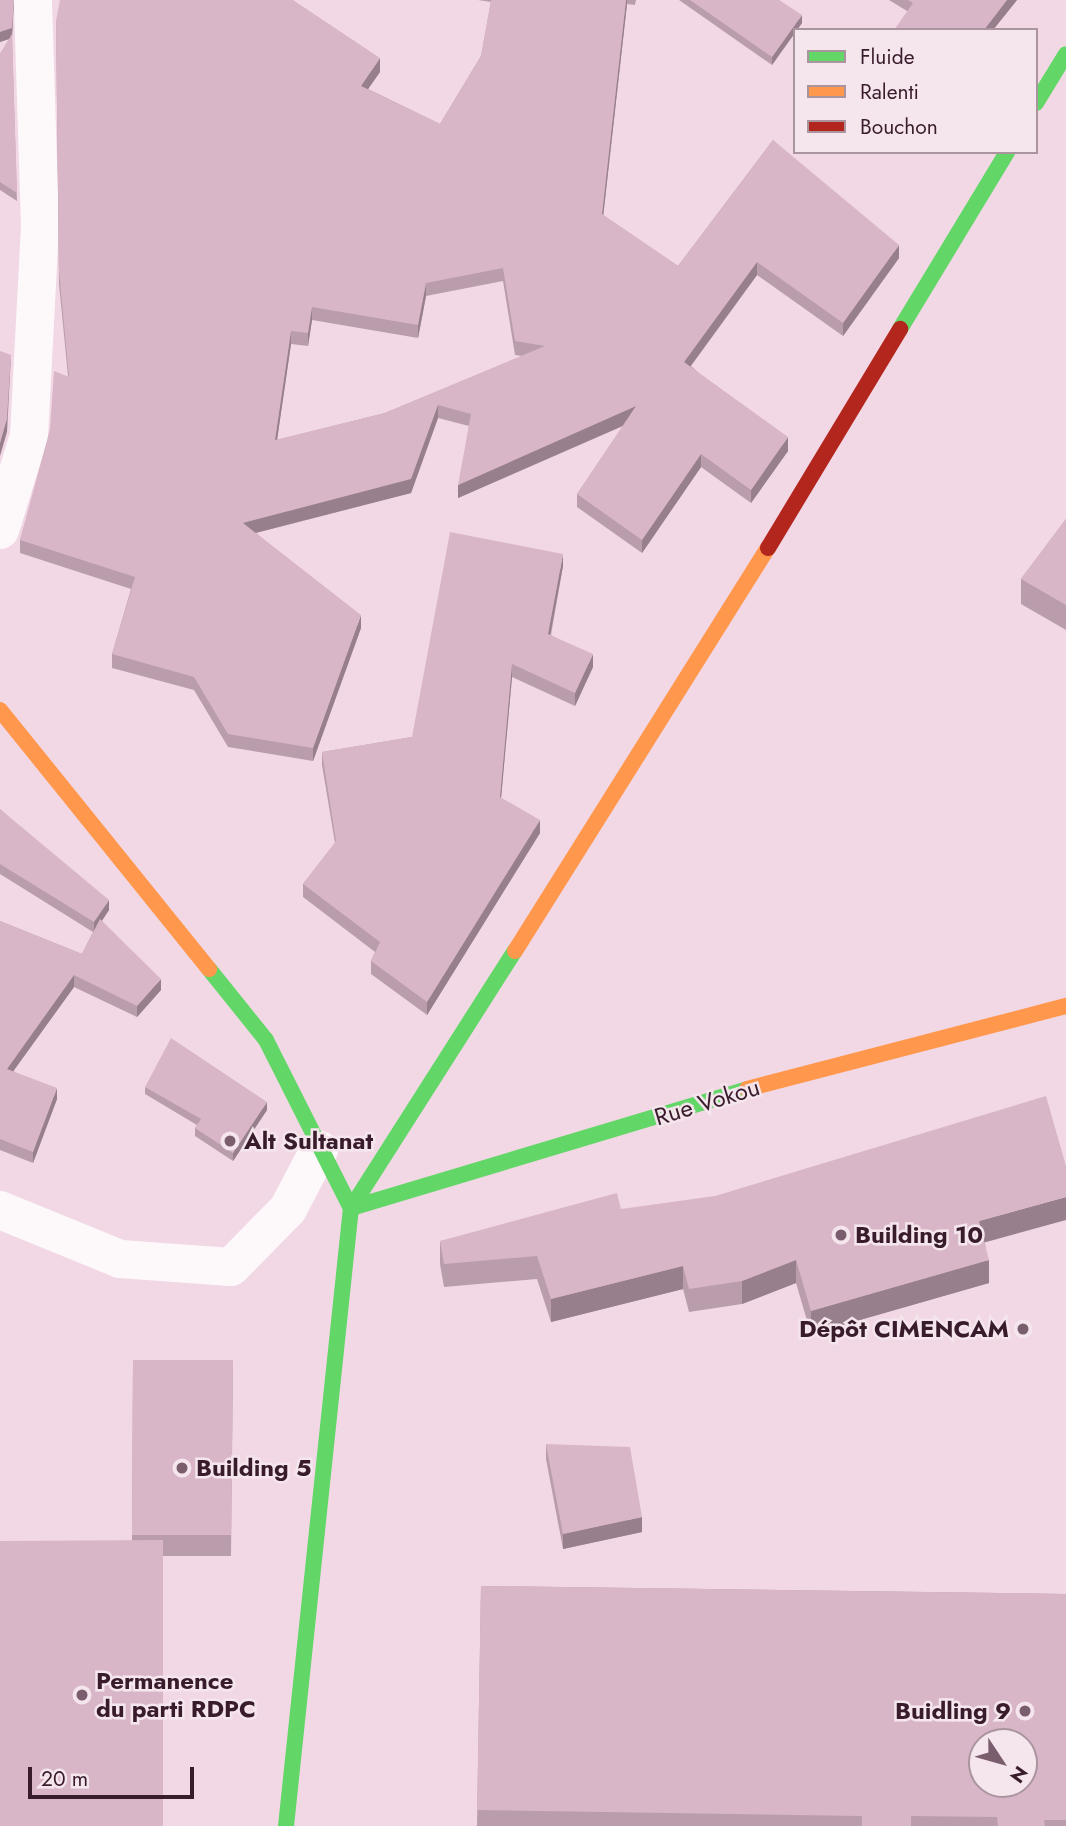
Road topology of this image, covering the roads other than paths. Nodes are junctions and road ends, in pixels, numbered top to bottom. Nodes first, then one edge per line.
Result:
1 (33, 0) edge
2 (1066, 54) edge
3 (1038, 100) edge
4 (1006, 154) edge
5 (0, 530) edge
6 (0, 710) edge
7 (1066, 1006) edge
8 (319, 1150) junction
9 (351, 1208) junction
10 (0, 1210) edge
11 (286, 1826) edge

1 - 5 street
2 - 3 street
4 - 9 street
6 - 8 street
7 - 9 street, Rue Vokou
8 - 9 street
8 - 10 street
9 - 11 street

